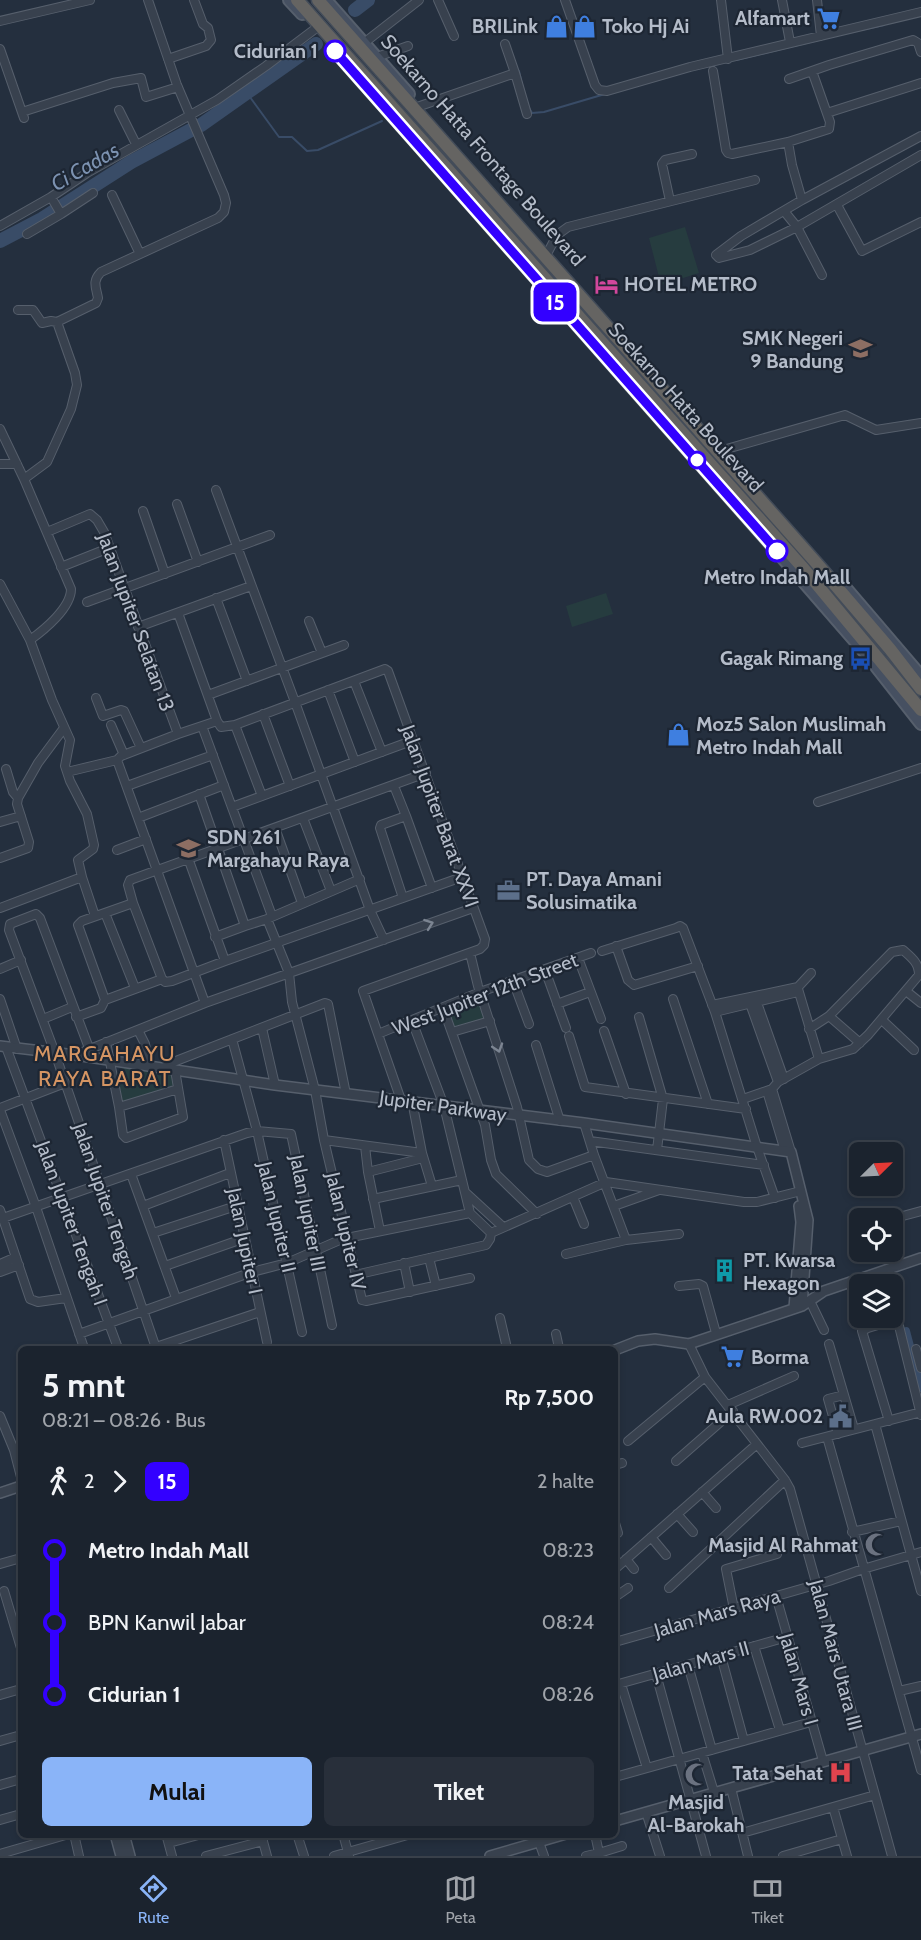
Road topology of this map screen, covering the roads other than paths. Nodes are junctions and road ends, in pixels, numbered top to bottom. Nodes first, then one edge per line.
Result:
1 (90, 0) edge
2 (148, 0) edge
3 (194, 0) edge
4 (289, 0) edge
5 (297, 0) edge
6 (318, 0) edge
7 (326, 0) edge
8 (419, 0) edge
9 (438, 0) edge
10 (565, 0) edge
11 (721, 0) edge
12 (782, 0) edge
13 (817, 0) edge
14 (921, 12) edge
15 (334, 14) junction
16 (0, 21) edge
17 (317, 28) junction
18 (350, 32) junction
19 (454, 36) dead end
20 (821, 36) junction
21 (790, 42) junction
22 (364, 43) junction
23 (332, 44) junction
24 (505, 44) dead end
25 (408, 46) dead end
26 (0, 49) edge
27 (921, 52) edge
28 (377, 57) junction
29 (168, 59) junction
30 (728, 59) junction
31 (713, 71) dead end
32 (812, 71) junction
33 (515, 73) junction
34 (789, 79) dead end
35 (921, 83) edge
36 (178, 87) junction
37 (420, 106) junction
38 (118, 110) dead end
39 (827, 113) junction
40 (527, 114) dead end
41 (192, 118) junction
42 (921, 136) edge
43 (788, 142) junction
44 (136, 144) junction
45 (692, 154) dead end
46 (921, 155) edge
47 (755, 180) dead end
48 (93, 193) dead end
49 (112, 195) dead end
50 (53, 199) junction
51 (802, 200) junction
52 (670, 201) junction
53 (837, 205) junction
54 (784, 211) junction
55 (61, 213) junction
56 (920, 223) edge
57 (0, 226) edge
58 (797, 227) junction
59 (27, 234) dead end
60 (741, 236) junction
61 (750, 250) junction
62 (548, 252) junction
63 (140, 254) junction
64 (516, 257) junction
65 (535, 267) junction
66 (822, 275) dead end
67 (18, 309) dead end
68 (57, 322) junction
69 (639, 358) junction
70 (921, 423) edge
71 (676, 425) junction
72 (0, 429) edge
73 (686, 448) junction
74 (723, 450) junction
75 (0, 464) edge
76 (17, 464) junction
77 (24, 479) junction
78 (216, 490) dead end
79 (177, 504) dead end
80 (143, 511) dead end
81 (47, 532) junction
82 (270, 535) dead end
83 (109, 548) junction
84 (238, 548) junction
85 (198, 562) junction
86 (61, 567) junction
87 (828, 568) junction
88 (165, 574) junction
89 (0, 584) edge
90 (251, 586) junction
91 (837, 586) junction
92 (124, 589) junction
93 (216, 598) junction
94 (87, 602) dead end
95 (178, 613) junction
96 (309, 621) dead end
97 (138, 627) junction
98 (30, 640) junction
99 (344, 645) dead end
100 (322, 653) junction
101 (281, 668) junction
102 (921, 676) edge
103 (247, 681) junction
104 (354, 681) junction
105 (921, 689) edge
106 (328, 690) junction
107 (208, 695) junction
108 (96, 698) dead end
109 (295, 702) junction
110 (921, 710) edge
111 (263, 714) junction
112 (217, 721) junction
113 (921, 724) edge
114 (111, 725) dead end
115 (235, 725) junction
116 (202, 726) junction
117 (64, 728) junction
118 (178, 734) junction
119 (414, 740) junction
120 (141, 748) junction
121 (382, 752) junction
122 (213, 756) junction
123 (120, 758) junction
124 (355, 762) junction
125 (921, 768) edge
126 (6, 769) dead end
127 (67, 772) junction
128 (426, 773) junction
129 (321, 774) junction
130 (224, 785) junction
131 (127, 786) junction
132 (290, 786) junction
133 (394, 786) junction
134 (199, 794) junction
135 (261, 796) junction
136 (18, 798) junction
137 (818, 802) dead end
138 (232, 807) junction
139 (333, 807) junction
140 (21, 816) junction
141 (406, 816) junction
142 (138, 818) junction
143 (303, 818) junction
144 (0, 822) edge
145 (275, 828) junction
146 (146, 839) junction
147 (244, 839) junction
148 (216, 848) junction
149 (117, 850) dead end
150 (0, 858) edge
151 (188, 858) junction
152 (157, 870) junction
153 (82, 877) junction
154 (462, 877) junction
155 (360, 879) junction
156 (432, 888) junction
157 (331, 891) junction
158 (404, 898) junction
159 (133, 903) junction
160 (302, 903) junction
161 (0, 908) edge
162 (473, 908) junction
163 (370, 910) junction
164 (105, 913) junction
165 (95, 916) junction
166 (270, 917) junction
167 (245, 926) junction
168 (215, 938) junction
169 (384, 940) junction
170 (277, 943) junction
171 (616, 946) junction
172 (602, 951) dead end
173 (470, 953) junction
174 (591, 953) dead end
175 (578, 958) junction
176 (21, 960) junction
177 (225, 961) junction
178 (698, 966) junction
179 (0, 969) edge
180 (545, 969) junction
181 (195, 973) junction
182 (811, 973) dead end
183 (287, 974) junction
184 (162, 979) junction
185 (513, 981) junction
186 (135, 988) junction
187 (798, 990) junction
188 (906, 991) junction
189 (480, 992) junction
190 (590, 992) junction
191 (0, 999) edge
192 (673, 999) dead end
193 (105, 1000) junction
194 (753, 1001) junction
195 (205, 1003) junction
196 (921, 1003) edge
197 (557, 1004) junction
198 (72, 1007) junction
199 (443, 1008) junction
200 (713, 1009) junction
201 (295, 1015) junction
202 (829, 1016) junction
203 (76, 1017) junction
204 (601, 1017) dead end
205 (639, 1017) dead end
206 (43, 1019) junction
207 (882, 1020) junction
208 (490, 1021) junction
209 (411, 1022) junction
210 (529, 1024) dead end
211 (262, 1028) junction
212 (809, 1029) junction
213 (138, 1030) junction
214 (604, 1031) dead end
215 (452, 1032) junction
216 (378, 1034) junction
217 (232, 1039) junction
218 (106, 1042) junction
219 (860, 1043) junction
220 (536, 1045) dead end
221 (3, 1047) edge
222 (89, 1048) junction
223 (17, 1049) junction
224 (914, 1050) dead end
225 (55, 1053) junction
226 (75, 1054) junction
227 (819, 1059) junction
228 (113, 1061) junction
229 (150, 1066) junction
230 (163, 1068) junction
231 (175, 1070) junction
232 (65, 1080) junction
233 (243, 1081) junction
234 (275, 1085) junction
235 (775, 1085) junction
236 (178, 1089) junction
237 (315, 1090) junction
238 (346, 1094) junction
239 (627, 1094) junction
240 (26, 1098) junction
241 (663, 1099) junction
242 (743, 1099) junction
243 (401, 1100) junction
244 (412, 1101) junction
245 (708, 1104) junction
246 (444, 1106) junction
247 (119, 1107) junction
248 (0, 1109) edge
249 (746, 1109) junction
250 (481, 1110) junction
251 (519, 1116) junction
252 (560, 1121) junction
253 (584, 1123) junction
254 (257, 1131) junction
255 (660, 1134) junction
256 (224, 1140) junction
257 (324, 1140) junction
258 (590, 1141) junction
259 (365, 1146) junction
260 (757, 1147) junction
261 (657, 1150) junction
262 (788, 1152) junction
263 (423, 1155) junction
264 (594, 1155) junction
265 (764, 1165) junction
266 (368, 1172) junction
267 (230, 1173) junction
268 (131, 1174) junction
269 (462, 1180) junction
270 (606, 1182) junction
271 (100, 1185) junction
272 (432, 1186) junction
273 (661, 1189) junction
274 (464, 1192) junction
275 (798, 1192) junction
276 (573, 1197) junction
277 (63, 1198) junction
278 (776, 1198) junction
279 (373, 1199) junction
280 (239, 1205) junction
281 (143, 1206) junction
282 (614, 1206) junction
283 (36, 1207) junction
284 (921, 1211) edge
285 (470, 1212) junction
286 (1, 1214) edge
287 (537, 1214) junction
288 (903, 1216) edge
289 (584, 1224) dead end
290 (503, 1227) junction
291 (380, 1232) junction
292 (153, 1233) junction
293 (491, 1233) junction
294 (679, 1234) dead end
295 (245, 1238) junction
296 (347, 1239) junction
297 (626, 1240) junction
298 (315, 1251) junction
299 (566, 1254) dead end
300 (429, 1258) junction
301 (921, 1258) edge
302 (17, 1261) junction
303 (287, 1263) junction
304 (404, 1263) junction
305 (0, 1264) edge
306 (165, 1266) junction
307 (0, 1272) edge
308 (252, 1272) junction
309 (355, 1275) junction
310 (470, 1278) dead end
311 (436, 1286) junction
312 (679, 1286) dead end
313 (410, 1292) junction
314 (66, 1298) junction
315 (176, 1298) junction
316 (802, 1305) junction
317 (144, 1310) junction
318 (260, 1312) junction
319 (500, 1318) dead end
320 (110, 1324) junction
321 (332, 1326) dead end
322 (824, 1330) dead end
323 (302, 1332) dead end
324 (716, 1333) junction
325 (79, 1334) junction
326 (556, 1334) dead end
327 (267, 1342) dead end
328 (689, 1344) junction
329 (829, 1344) dead end
330 (83, 1346) edge
331 (117, 1346) edge
332 (155, 1346) edge
333 (162, 1346) edge
334 (507, 1346) edge
335 (559, 1346) edge
336 (618, 1349) edge
337 (916, 1349) dead end
338 (921, 1368) edge
339 (794, 1376) dead end
340 (705, 1377) junction
341 (844, 1395) junction
342 (730, 1408) junction
343 (921, 1413) edge
344 (0, 1416) edge
345 (889, 1421) junction
346 (875, 1424) junction
347 (854, 1429) junction
348 (838, 1434) junction
349 (827, 1437) junction
350 (628, 1441) dead end
351 (802, 1443) dead end
352 (757, 1444) junction
353 (676, 1461) dead end
354 (18, 1465) edge
355 (785, 1480) junction
356 (18, 1487) edge
357 (702, 1492) junction
358 (0, 1493) edge
359 (716, 1508) dead end
360 (677, 1514) junction
361 (901, 1521) junction
362 (693, 1532) dead end
363 (852, 1532) junction
364 (651, 1537) junction
365 (921, 1551) edge
366 (777, 1554) dead end
367 (911, 1554) junction
368 (666, 1555) dead end
369 (18, 1559) edge
370 (626, 1559) junction
371 (0, 1564) edge
372 (618, 1566) edge
373 (634, 1569) dead end
374 (863, 1569) junction
375 (818, 1584) junction
376 (628, 1588) dead end
377 (669, 1588) dead end
378 (4, 1591) dead end
379 (921, 1592) edge
380 (618, 1595) edge
381 (776, 1596) junction
382 (734, 1609) junction
383 (787, 1637) junction
384 (18, 1638) edge
385 (618, 1641) edge
386 (754, 1646) junction
387 (721, 1656) junction
388 (688, 1665) junction
389 (656, 1674) junction
390 (618, 1684) edge
391 (921, 1686) edge
392 (18, 1690) edge
393 (899, 1691) junction
394 (0, 1695) edge
395 (811, 1722) junction
396 (780, 1730) junction
397 (916, 1735) edge
398 (18, 1736) edge
399 (0, 1741) edge
400 (744, 1741) junction
401 (712, 1750) junction
402 (862, 1750) junction
403 (702, 1753) junction
404 (680, 1759) junction
405 (823, 1761) junction
406 (647, 1768) junction
407 (921, 1770) edge
408 (618, 1776) edge
409 (18, 1780) edge
410 (0, 1785) edge
411 (730, 1788) junction
412 (714, 1792) junction
413 (875, 1795) junction
414 (690, 1799) junction
415 (833, 1807) junction
416 (646, 1812) junction
417 (18, 1815) edge
418 (0, 1820) edge
419 (618, 1820) edge
420 (742, 1833) junction
421 (55, 1838) edge
422 (75, 1838) edge
423 (116, 1838) edge
424 (125, 1838) edge
425 (262, 1838) edge
426 (298, 1838) edge
427 (344, 1838) edge
428 (387, 1838) edge
429 (549, 1838) edge
430 (596, 1838) edge
431 (168, 1839) edge
432 (842, 1839) junction
433 (539, 1842) junction
434 (622, 1846) dead end
435 (516, 1852) edge
436 (599, 1852) junction
437 (0, 1854) edge
438 (348, 1854) edge
439 (656, 1855) edge
440 (79, 1856) edge
441 (121, 1856) edge
442 (130, 1856) edge
443 (172, 1856) edge
444 (207, 1856) edge
445 (267, 1856) edge
446 (304, 1856) edge
447 (334, 1856) edge
448 (490, 1856) edge
449 (544, 1856) edge
450 (586, 1856) edge
451 (706, 1856) edge
452 (748, 1856) edge
453 (783, 1856) edge
454 (847, 1856) edge
455 (892, 1856) edge

1 - 16 street
2 - 29 street
3 - 29 street
4 - 17 main road
5 - 17 highway, Soekarno Hatta Boulevard
6 - 15 highway, Soekarno Hatta Boulevard
7 - 15 main road
8 - 22 street
9 - 19 street
10 - 30 street
11 - 30 street
12 - 21 street
13 - 20 street
14 - 20 street
15 - 18 highway, Soekarno Hatta Boulevard
17 - 23 highway, Soekarno Hatta Boulevard
17 - 41 street
18 - 22 main road, Soekarno Hatta Frontage Boulevard
18 - 69 highway, Soekarno Hatta Boulevard
20 - 21 street
21 - 30 street
22 - 28 main road, Soekarno Hatta Frontage Boulevard
23 - 64 main road
23 - 65 highway, Soekarno Hatta Boulevard
24 - 33 street
25 - 28 street
26 - 36 street
27 - 32 street
28 - 37 main road, Soekarno Hatta Frontage Boulevard
29 - 36 street
31 - 43 street
32 - 34 street
32 - 39 street
33 - 37 street
33 - 40 street
35 - 39 street
36 - 41 street
37 - 62 main road, Soekarno Hatta Frontage Boulevard
38 - 44 street
39 - 43 street
41 - 44 street
41 - 63 street
42 - 51 street
43 - 51 street
44 - 50 street
45 - 52 street
46 - 53 street
47 - 52 street
48 - 55 street
49 - 63 street
50 - 55 street
50 - 57 street
51 - 54 street
52 - 62 street
53 - 56 street
53 - 58 street
54 - 58 street
54 - 60 street
55 - 59 street
58 - 61 street
58 - 66 street
60 - 61 street
60 - 61 street
62 - 69 main road, Soekarno Hatta Frontage Boulevard
63 - 68 street
64 - 65 highway
64 - 73 main road
65 - 71 highway, Soekarno Hatta Boulevard
67 - 68 street
68 - 77 street
69 - 74 main road, Soekarno Hatta Frontage Boulevard
69 - 91 highway, Soekarno Hatta Boulevard
70 - 74 street
71 - 73 highway
71 - 110 highway, Soekarno Hatta Boulevard
72 - 76 street
73 - 113 main road
74 - 87 main road, Soekarno Hatta Frontage Boulevard
75 - 76 street
76 - 77 street
77 - 81 street
78 - 84 street
79 - 85 street
80 - 88 street
81 - 83 street, Jalan Jupiter Selatan 13
81 - 86 street
82 - 84 street
83 - 86 street
83 - 92 street, Jalan Jupiter Selatan 13
84 - 85 street
84 - 90 street
85 - 88 street
86 - 98 street
87 - 91 highway
87 - 102 main road, Soekarno Hatta Frontage Boulevard
88 - 92 street
89 - 98 street
90 - 93 street
90 - 101 street
91 - 105 highway, Soekarno Hatta Boulevard
92 - 94 street
92 - 97 street, Jalan Jupiter Selatan 13
93 - 95 street
93 - 103 street
95 - 97 street
95 - 107 street
96 - 100 street
97 - 118 street, Jalan Jupiter Selatan 13
98 - 117 street
99 - 100 street
100 - 101 street
101 - 103 street
101 - 109 street
103 - 107 street
104 - 106 street
104 - 119 street, Jalan Jupiter Barat XXVI
104 - 121 street
106 - 109 street
106 - 124 street
107 - 112 street
108 - 120 street
109 - 111 street
109 - 129 street
111 - 115 street
111 - 132 street
112 - 115 street
112 - 116 street
114 - 123 street
115 - 135 street
116 - 118 street
116 - 122 street, Jalan Jupiter IV
117 - 127 street
117 - 136 street
118 - 120 street
119 - 121 street
119 - 128 street, Jalan Jupiter Barat XXVI
120 - 123 street
121 - 124 street
122 - 130 street, Jalan Jupiter IV
122 - 131 street
123 - 127 street
123 - 131 street
124 - 129 street
125 - 137 street
126 - 136 street
127 - 153 street
128 - 133 street
128 - 154 street, Jalan Jupiter Barat XXVI
129 - 132 street
129 - 139 street
130 - 134 street
130 - 138 street, Jalan Jupiter IV
131 - 142 street
132 - 135 street
133 - 139 street
133 - 141 street
134 - 142 street
134 - 148 street
135 - 138 street
136 - 140 street
138 - 147 street, Jalan Jupiter IV
139 - 143 street
139 - 155 street
140 - 144 street
140 - 150 street
141 - 156 street
141 - 158 street
142 - 146 street
143 - 145 street
143 - 157 street
145 - 147 street
145 - 160 street
146 - 149 street
146 - 152 street
147 - 148 street
147 - 166 street, Jalan Jupiter IV
148 - 151 street
148 - 167 street
151 - 152 street
151 - 168 street
152 - 159 street
152 - 181 street
153 - 161 street
153 - 165 street
154 - 156 street
154 - 162 street, Jalan Jupiter Barat XXVI
155 - 157 street
155 - 163 street
156 - 158 street
157 - 160 street
158 - 163 street
159 - 164 street
159 - 184 street
160 - 166 street
169 -> 162 street
162 - 173 street, Jalan Jupiter Barat XXVI
163 - 169 street
163 - 170 street
164 - 165 street
164 - 186 street
165 - 193 street
166 - 167 street
166 - 170 street, Jalan Jupiter IV
167 - 168 street
168 - 177 street
169 - 183 street
170 - 177 street
170 - 183 street, Jalan Jupiter IV
171 - 172 street
171 - 178 street
171 - 178 street
173 - 189 street
173 - 216 street
174 - 175 street, West Jupiter 12th Street
175 - 180 street, West Jupiter 12th Street
175 - 190 street
176 - 179 street
176 - 198 street, Jalan Jupiter Tengah
176 - 206 street, Jalan Jupiter Tengah
177 - 181 street
178 - 200 street
180 - 185 street, West Jupiter 12th Street
180 - 197 street
181 - 184 street
181 - 195 street
182 - 187 street
183 - 195 street
183 - 201 street, Jalan Jupiter IV
184 - 186 street
185 - 189 street, West Jupiter 12th Street
185 - 210 street
186 - 193 street
187 - 194 street
187 - 212 street
188 - 196 street
188 - 202 street
188 - 207 street
189 - 199 street, West Jupiter 12th Street
189 - 208 street
190 - 197 street
190 - 204 street
191 - 223 street
192 - 245 street
193 - 203 street
194 - 200 street
194 - 235 street
195 - 213 street
197 - 239 street
198 - 203 street
198 - 206 street
199 - 209 street, West Jupiter 12th Street
199 - 215 street
200 - 242 street
201 - 211 street
201 - 237 street, Jalan Jupiter IV
201 - 238 street
202 - 212 street
202 - 219 street
203 - 222 street
205 - 241 street
206 - 225 street, Jalan Jupiter Tengah
207 - 219 street
207 - 224 street
208 - 215 street
208 -> 251 street
209 - 216 street, West Jupiter 12th Street
209 - 246 street
211 - 217 street
211 - 234 street
212 - 227 street
213 - 218 street
213 - 229 street
214 - 239 street
215 - 250 street
216 - 243 street
217 - 230 street
217 - 233 street, Jalan Jupiter II
218 - 222 street
218 - 228 street
219 - 227 street
220 - 252 street
221 - 223 street, Jupiter Parkway
221 - 240 street, Jalan Jupiter Tengah I
222 - 226 street
223 - 225 street, Jupiter Parkway
225 - 226 street, Jupiter Parkway
225 - 232 street, Jalan Jupiter Tengah
226 - 228 street, Jupiter Parkway
227 - 235 street
228 - 229 street, Jupiter Parkway
228 - 247 street
229 - 230 street, Jupiter Parkway
230 - 231 street, Jupiter Parkway
231 - 233 street, Jupiter Parkway
231 - 236 street
232 - 240 street
232 - 271 street, Jalan Jupiter Tengah
233 - 234 street, Jupiter Parkway
233 - 254 street, Jalan Jupiter II
234 - 237 street, Jupiter Parkway
235 - 242 street
235 - 262 street
236 - 247 street
236 - 247 street
237 - 238 street, Jupiter Parkway
237 - 257 street, Jalan Jupiter IV
238 - 243 street, Jupiter Parkway
239 - 241 street
240 - 248 street
240 - 277 street, Jalan Jupiter Tengah I
241 - 245 street
241 - 255 street
242 - 249 street
243 - 244 street, Jupiter Parkway
244 - 246 street, Jupiter Parkway
244 - 263 street
245 - 249 street
246 - 250 street, Jupiter Parkway
246 - 269 street
248 - 283 street
249 - 260 street
250 - 251 street, Jupiter Parkway
250 - 287 street
251 - 252 street, Jupiter Parkway
251 - 264 street
252 - 253 street, Jupiter Parkway
253 - 255 street, Jupiter Parkway
253 - 258 street
254 - 256 street
254 - 298 street, Jalan Jupiter III
254 - 303 street, Jalan Jupiter II
255 - 260 street, Jupiter Parkway
255 - 261 street
256 - 267 street, Jalan Jupiter I
256 - 268 street
257 - 259 street
257 - 296 street, Jalan Jupiter IV
258 - 261 street
258 - 264 street
259 - 263 street
259 - 266 street
260 - 262 street, Jupiter Parkway
260 - 265 street
261 - 265 street
262 - 275 street
263 - 266 street
263 - 272 street
264 - 270 street
265 - 278 street
266 - 279 street
267 - 280 street, Jalan Jupiter I
267 - 281 street
268 - 271 street
268 - 281 street
269 - 272 street
269 - 274 street
270 - 273 street
270 - 276 street
270 - 282 street
271 - 277 street
271 - 317 street, Jalan Jupiter Tengah
272 - 279 street
273 - 278 street
273 - 282 street
274 - 285 street
274 - 290 street
275 - 278 street
275 - 316 street
276 - 287 street
276 - 289 street
277 - 283 street
277 - 320 street, Jalan Jupiter Tengah I
279 - 291 street
280 - 292 street
280 - 295 street, Jalan Jupiter I
281 - 292 street
282 - 297 street
283 - 286 street
283 - 314 street
284 - 288 street
285 - 291 street
285 - 293 street
286 - 302 street
287 - 290 street
290 - 293 street
291 - 296 street
292 - 306 street
293 - 300 street
294 - 297 street
295 - 306 street
295 - 308 street, Jalan Jupiter I
296 - 298 street
296 - 309 street, Jalan Jupiter IV
297 - 299 street
298 - 303 street
298 - 321 street, Jalan Jupiter III
300 - 304 street
300 - 311 street
301 - 316 street
302 - 305 street
302 - 307 street
302 - 314 street
303 - 308 street
303 - 323 street, Jalan Jupiter II
304 - 309 street
304 - 313 street
306 - 315 street
308 - 315 street
308 - 318 street, Jalan Jupiter I
309 - 313 street, Jalan Jupiter IV
310 - 311 street, Jalan Jupiter IV
311 - 313 street, Jalan Jupiter IV
312 - 324 street
314 - 325 street
315 - 317 street
316 - 322 street
316 - 324 street
317 - 320 street
317 - 332 street, Jalan Jupiter Tengah
318 - 327 street, Jalan Jupiter I
318 - 333 street
319 - 334 street
320 - 325 street
320 - 331 street, Jalan Jupiter Tengah I
324 - 328 street
325 - 330 street
326 - 335 street
328 - 336 street
328 - 340 street, Jalan Mars Utara III
329 - 341 street
337 - 338 street
339 - 342 street
340 - 342 street, Jalan Mars Utara III
340 - 350 street
341 - 347 street
341 - 348 street
342 - 352 street, Jalan Mars Utara III
342 - 353 street
343 - 345 street
343 - 345 street
344 - 354 street
345 - 346 street
346 - 347 street
346 - 361 street
347 - 348 street
348 - 349 street
349 - 351 street
349 - 363 street
352 - 355 street, Jalan Mars Utara III
352 - 357 street
355 - 375 street, Jalan Mars Utara III
355 - 377 street
356 - 358 street
357 - 359 street
357 - 360 street
360 - 362 street
360 - 364 street
361 - 363 street
361 - 367 street
363 - 374 street
364 - 368 street
364 - 370 street
365 - 367 street, Jalan Mars Raya
366 - 382 street
367 - 374 street, Jalan Mars Raya
367 - 379 street
369 - 371 street
370 - 372 street
370 - 373 street
374 - 375 street, Jalan Mars Raya
374 - 393 street
375 - 381 street, Jalan Mars Raya
375 - 402 street, Jalan Mars Utara III
376 - 380 street
378 - 384 street
381 - 382 street, Jalan Mars Raya
381 - 383 street, Jalan Mars I
382 - 385 street, Jalan Mars Raya
383 - 386 street, Jalan Mars II
383 - 395 street, Jalan Mars I
386 - 387 street, Jalan Mars II
386 - 396 street
387 - 388 street, Jalan Mars II
387 - 400 street
388 - 389 street, Jalan Mars II
388 - 401 street
389 - 390 street, Jalan Mars II
389 - 404 street
390 - 406 street
391 - 393 street
392 - 394 street
393 - 397 street
395 - 396 street
395 - 405 street, Jalan Mars I
396 - 400 street
397 - 402 street
397 - 407 street
398 - 399 street
400 - 401 street
401 - 403 street
402 - 405 street
402 - 413 street, Jalan Mars Utara III
403 - 404 street
403 - 412 street
404 - 406 street
404 - 414 street
405 - 411 street
406 - 408 street
409 - 410 street
411 - 412 street
411 - 420 street
412 - 414 street
413 - 415 street
413 - 455 street, Jalan Mars Utara III
414 - 416 street
414 - 451 street
415 - 420 street
415 - 432 street
416 - 419 street
416 - 439 street
417 - 418 street
420 - 452 street
421 - 437 street
422 - 440 street
423 - 441 street
424 - 442 street
425 - 444 street
425 - 445 street
426 - 446 street
427 - 438 street
428 - 438 street
429 - 433 street
430 - 436 street
431 - 443 street
432 - 453 street
432 - 454 street
433 - 435 street
433 - 449 street
434 - 436 street
435 - 448 street
436 - 450 street
438 - 447 street

